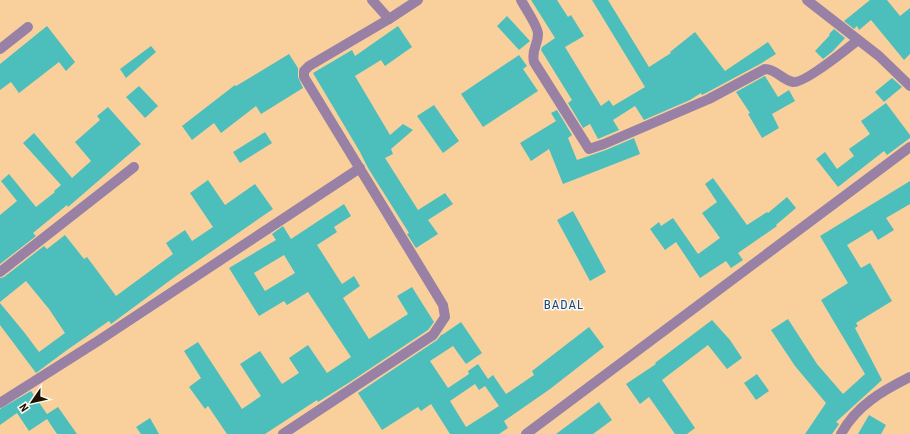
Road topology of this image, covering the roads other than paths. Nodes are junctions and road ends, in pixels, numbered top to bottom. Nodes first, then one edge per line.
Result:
1 (372, 0) edge
2 (418, 0) edge
3 (521, 0) edge
4 (807, 0) edge
5 (389, 19) junction
6 (28, 27) dead end
7 (858, 40) junction
8 (0, 49) edge
9 (910, 86) edge
10 (910, 147) edge
11 (134, 167) dead end
12 (360, 168) junction
13 (0, 272) edge
14 (910, 377) edge
15 (0, 404) edge
16 (283, 434) edge
17 (526, 434) edge
18 (841, 434) edge

1 - 5 street
2 - 5 street
3 - 7 street
4 - 7 street
5 - 12 street
6 - 8 street
7 - 9 street
10 - 17 street
11 - 13 street
12 - 15 street
12 - 16 street
14 - 18 street

